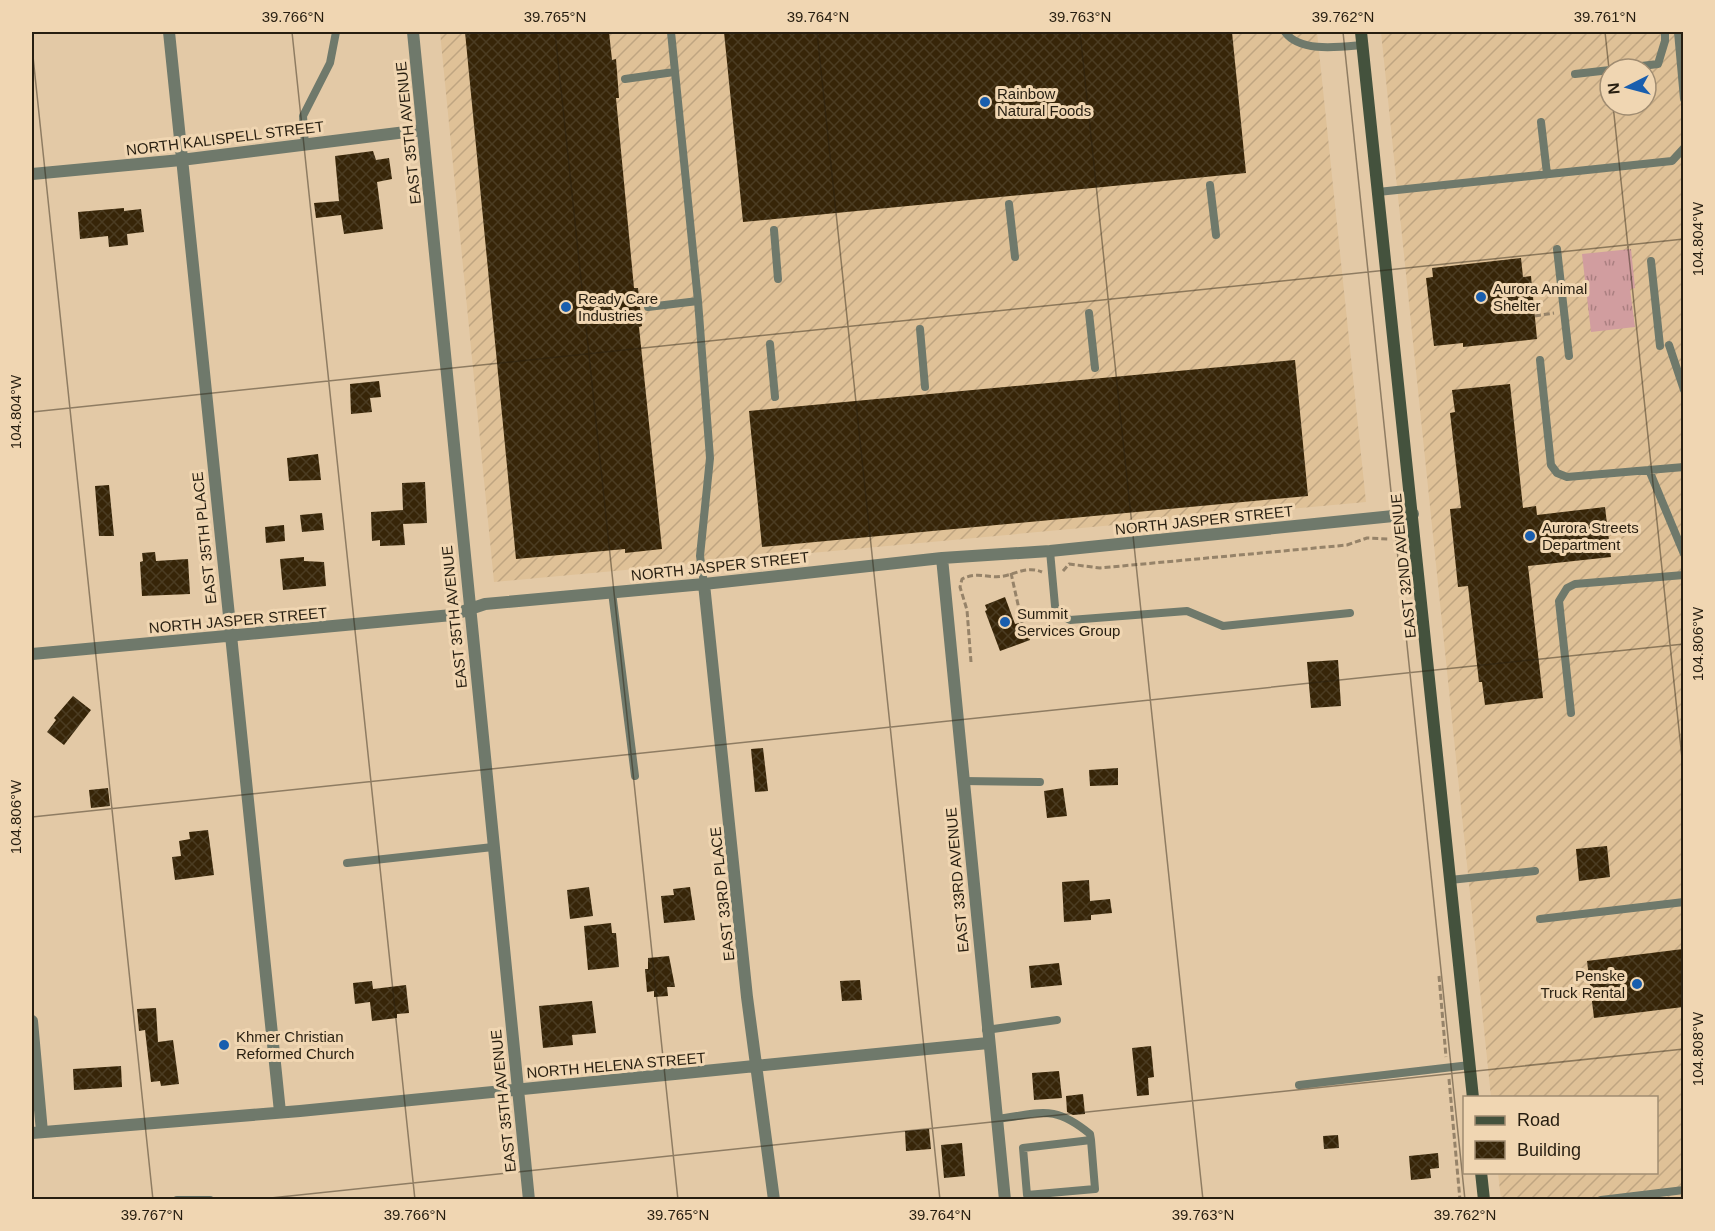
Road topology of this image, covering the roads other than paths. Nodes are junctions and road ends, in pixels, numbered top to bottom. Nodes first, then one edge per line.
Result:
1 (169, 32) edge
2 (336, 32) edge
3 (413, 32) edge
4 (671, 32) edge
5 (1285, 32) edge
6 (1361, 32) edge
7 (1665, 32) edge
8 (1678, 32) edge
9 (1363, 45) junction
10 (1658, 64) edge
11 (1598, 71) edge
12 (674, 72) junction
13 (1575, 74) dead end
14 (625, 79) dead end
15 (1683, 99) edge
16 (1541, 122) dead end
17 (422, 130) junction
18 (305, 145) junction
19 (1683, 148) edge
20 (181, 160) junction
21 (32, 174) edge
22 (1547, 174) junction
23 (1210, 185) dead end
24 (1378, 192) junction
25 (1009, 204) dead end
26 (774, 230) dead end
27 (1216, 235) dead end
28 (1557, 249) dead end
29 (1015, 256) dead end
30 (1651, 261) dead end
31 (778, 279) dead end
32 (698, 301) junction
33 (648, 307) dead end
34 (1089, 313) dead end
35 (920, 329) dead end
36 (770, 344) dead end
37 (1569, 356) dead end
38 (1540, 360) dead end
39 (1095, 369) dead end
40 (925, 387) dead end
41 (1683, 390) edge
42 (775, 397) dead end
43 (1683, 467) edge
44 (1649, 470) junction
45 (1413, 514) junction
46 (1050, 551) junction
47 (1683, 554) edge
48 (942, 558) junction
49 (1683, 575) edge
50 (704, 584) junction
51 (612, 592) junction
52 (468, 610) junction
53 (1350, 613) dead end
54 (229, 637) junction
55 (32, 654) edge
56 (1571, 713) dead end
57 (635, 776) dead end
58 (963, 781) junction
59 (1040, 782) dead end
60 (493, 847) junction
61 (347, 863) dead end
62 (1535, 871) dead end
63 (1450, 880) junction
64 (1683, 902) edge
65 (1540, 919) dead end
66 (1057, 1020) dead end
67 (32, 1021) edge
68 (987, 1036) junction
69 (1470, 1065) junction
70 (759, 1067) junction
71 (1299, 1085) dead end
72 (517, 1089) junction
73 (1473, 1096) edge
74 (280, 1112) junction
75 (996, 1119) junction
76 (37, 1133) edge
77 (1091, 1140) junction
78 (1481, 1174) edge
79 (1683, 1190) edge
80 (177, 1200) edge
81 (210, 1200) edge
82 (529, 1200) edge
83 (774, 1200) edge
84 (1005, 1200) edge
85 (1484, 1200) edge
86 (1600, 1200) edge

1 - 20 street, EAST 35TH PLACE
2 - 18 lane
3 - 17 street, EAST 35TH AVENUE
4 - 12 lane
5 - 9 lane
6 - 9 street, EAST 32ND AVENUE
7 - 10 lane
8 - 15 lane
9 - 24 street, EAST 32ND AVENUE
11 - 13 lane
12 - 14 lane
12 - 32 lane
16 - 22 lane
17 - 18 street, NORTH KALISPELL STREET
17 - 52 street, EAST 35TH AVENUE
18 - 20 street, NORTH KALISPELL STREET
19 - 22 lane
20 - 21 street, NORTH KALISPELL STREET
20 - 54 street, EAST 35TH PLACE
22 - 24 lane
23 - 27 lane
24 - 45 street, EAST 32ND AVENUE
25 - 29 lane
26 - 31 lane
28 - 37 lane
30 - 41 lane
32 - 33 lane
32 - 50 lane
34 - 39 lane
35 - 40 lane
36 - 42 lane
38 - 44 lane
43 - 44 lane
44 - 47 lane
45 - 46 street, NORTH JASPER STREET
45 - 63 street, EAST 32ND AVENUE
46 - 48 street, NORTH JASPER STREET
46 - 53 lane
48 - 50 street, NORTH JASPER STREET
48 - 58 street, EAST 33RD AVENUE
49 - 56 lane
50 - 51 street, NORTH JASPER STREET
50 - 70 street, EAST 33RD PLACE
51 - 52 street, NORTH JASPER STREET
51 - 57 lane
52 - 54 street, NORTH JASPER STREET
52 - 60 street, EAST 35TH AVENUE
54 - 55 street, NORTH JASPER STREET
54 - 74 street, EAST 35TH PLACE
58 - 59 lane
58 - 68 street, EAST 33RD AVENUE
60 - 61 lane
60 - 72 street, EAST 35TH AVENUE
62 - 63 lane
63 - 69 street, EAST 32ND AVENUE
64 - 65 lane
66 - 68 lane
67 - 76 street
68 - 70 street, NORTH HELENA STREET
68 - 75 street, EAST 33RD AVENUE
69 - 71 lane
69 - 73 street, EAST 32ND AVENUE
70 - 72 street, NORTH HELENA STREET
70 - 83 street, EAST 33RD PLACE
72 - 74 street, NORTH HELENA STREET
72 - 82 street, EAST 35TH AVENUE
74 - 76 street, NORTH HELENA STREET
75 - 77 lane
75 - 84 street, EAST 33RD AVENUE
77 - 77 lane
78 - 85 street
79 - 86 lane
80 - 81 lane

